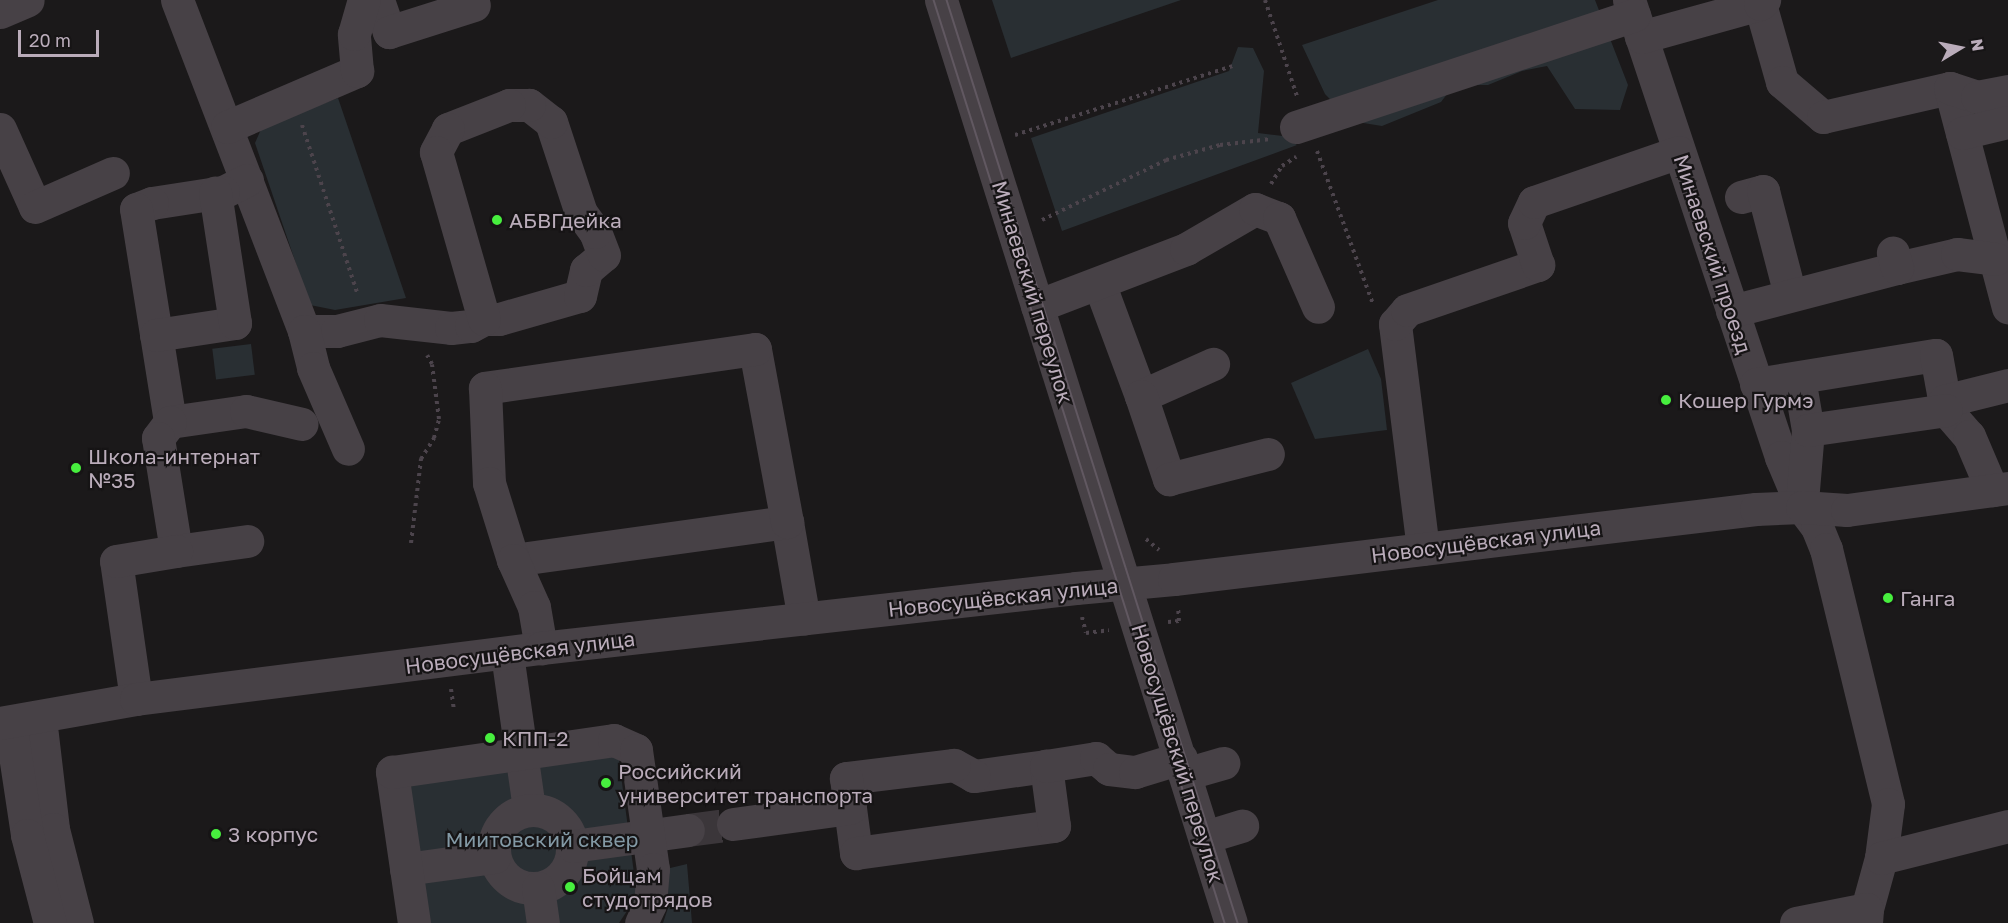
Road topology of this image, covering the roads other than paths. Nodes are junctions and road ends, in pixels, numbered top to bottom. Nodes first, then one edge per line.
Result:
1 (28, 0) edge
2 (177, 0) edge
3 (364, 0) edge
4 (378, 0) edge
5 (949, 2) edge
6 (1762, 2) edge
7 (474, 5) dead end
8 (0, 12) edge
9 (1634, 17) edge
10 (1950, 88) junction
11 (2008, 91) edge
12 (2008, 122) edge
13 (227, 127) junction
14 (0, 129) edge
15 (1962, 134) junction
16 (1298, 139) road end
17 (1679, 152) junction
18 (113, 173) dead end
19 (247, 180) junction
20 (215, 193) junction
21 (1741, 197) dead end
22 (1996, 259) junction
23 (1099, 283) junction
24 (1790, 295) junction
25 (1037, 306) junction
26 (1318, 307) dead end
27 (2008, 307) edge
28 (1732, 311) junction
29 (484, 319) junction
30 (304, 331) junction
31 (156, 335) junction
32 (1213, 364) dead end
33 (1799, 378) junction
34 (1756, 384) junction
35 (2008, 385) edge
36 (1141, 396) junction
37 (1945, 406) junction
38 (170, 422) junction
39 (302, 424) dead end
40 (1808, 430) junction
41 (348, 449) dead end
42 (1268, 454) dead end
43 (2000, 489) edge
44 (1802, 507) junction
45 (787, 522) junction
46 (247, 541) dead end
47 (1423, 549) junction
48 (176, 551) junction
49 (513, 560) junction
50 (1124, 584) junction
51 (804, 619) junction
52 (541, 648) junction
53 (507, 654) junction
54 (136, 699) junction
55 (17, 721) edge
56 (521, 754) junction
57 (1223, 763) dead end
58 (1046, 766) junction
59 (1183, 766) junction
60 (850, 808) junction
61 (529, 809) junction
62 (733, 824) tunnel mouth
63 (1242, 826) dead end
64 (2008, 826) edge
65 (688, 830) tunnel mouth
66 (648, 836) junction
67 (1205, 837) junction
68 (573, 846) junction
69 (494, 856) junction
70 (1881, 858) junction
71 (406, 869) junction
72 (538, 888) junction
73 (1866, 916) edge
74 (50, 923) edge
75 (77, 923) edge
76 (414, 923) edge
77 (543, 923) edge
78 (641, 923) edge
79 (1231, 923) edge
80 (1796, 923) edge

1 - 8 street
2 - 13 street
3 - 13 street
4 - 7 street
5 - 25 street, Минаевский переулок
6 - 9 street
6 - 10 street
9 - 16 street
9 - 17 street, Минаевский проезд
10 - 11 street
10 - 15 street
12 - 15 street
13 - 19 street
14 - 18 street
15 - 22 street
17 - 28 street, Минаевский проезд
17 - 47 street
19 - 20 street
19 - 30 street
20 - 31 street
20 - 31 street
21 - 24 street
22 - 24 street
22 - 27 street
23 - 25 street
23 - 26 street
23 - 36 street
24 - 28 street
25 - 50 street, Минаевский переулок
28 - 34 street, Минаевский проезд
29 - 29 street
29 - 30 street
30 - 41 street
31 - 38 street
32 - 36 street
33 - 34 street
33 - 37 street
33 - 40 street
34 - 44 street, Минаевский проезд
35 - 37 street
36 - 42 street
37 - 40 street
37 - 43 street
38 - 39 street
38 - 48 street
40 - 44 street
43 - 44 street, Новосущёвская улица
44 - 47 street, Новосущёвская улица
44 - 70 street, Минаевский проезд
45 - 49 street
45 - 49 street
45 - 51 street
46 - 48 street
47 - 50 street, Новосущёвская улица
48 - 54 street
49 - 52 street
50 - 51 street, Новосущёвская улица
50 - 59 street, Новосущёвский переулок
51 - 52 street, Новосущёвская улица
52 - 53 street, Новосущёвская улица
53 - 54 street, Новосущёвская улица
53 - 56 street
54 - 55 street, Новосущёвская улица
55 - 74 street
55 - 75 street
56 - 61 street
56 - 66 street
56 - 71 street
57 - 59 street
58 - 59 street
58 - 60 street
58 - 60 street
59 - 67 street, Новосущёвский переулок
60 - 62 street
61 - 68 street
61 - 69 street
63 - 67 street
64 - 70 street
65 - 66 street
66 - 68 street
66 - 78 street
67 - 79 street, Новосущёвский переулок
68 - 72 street
69 - 71 street
69 - 72 street
70 - 73 street, Минаевский проезд
71 - 76 street
72 - 77 street
73 - 80 street

